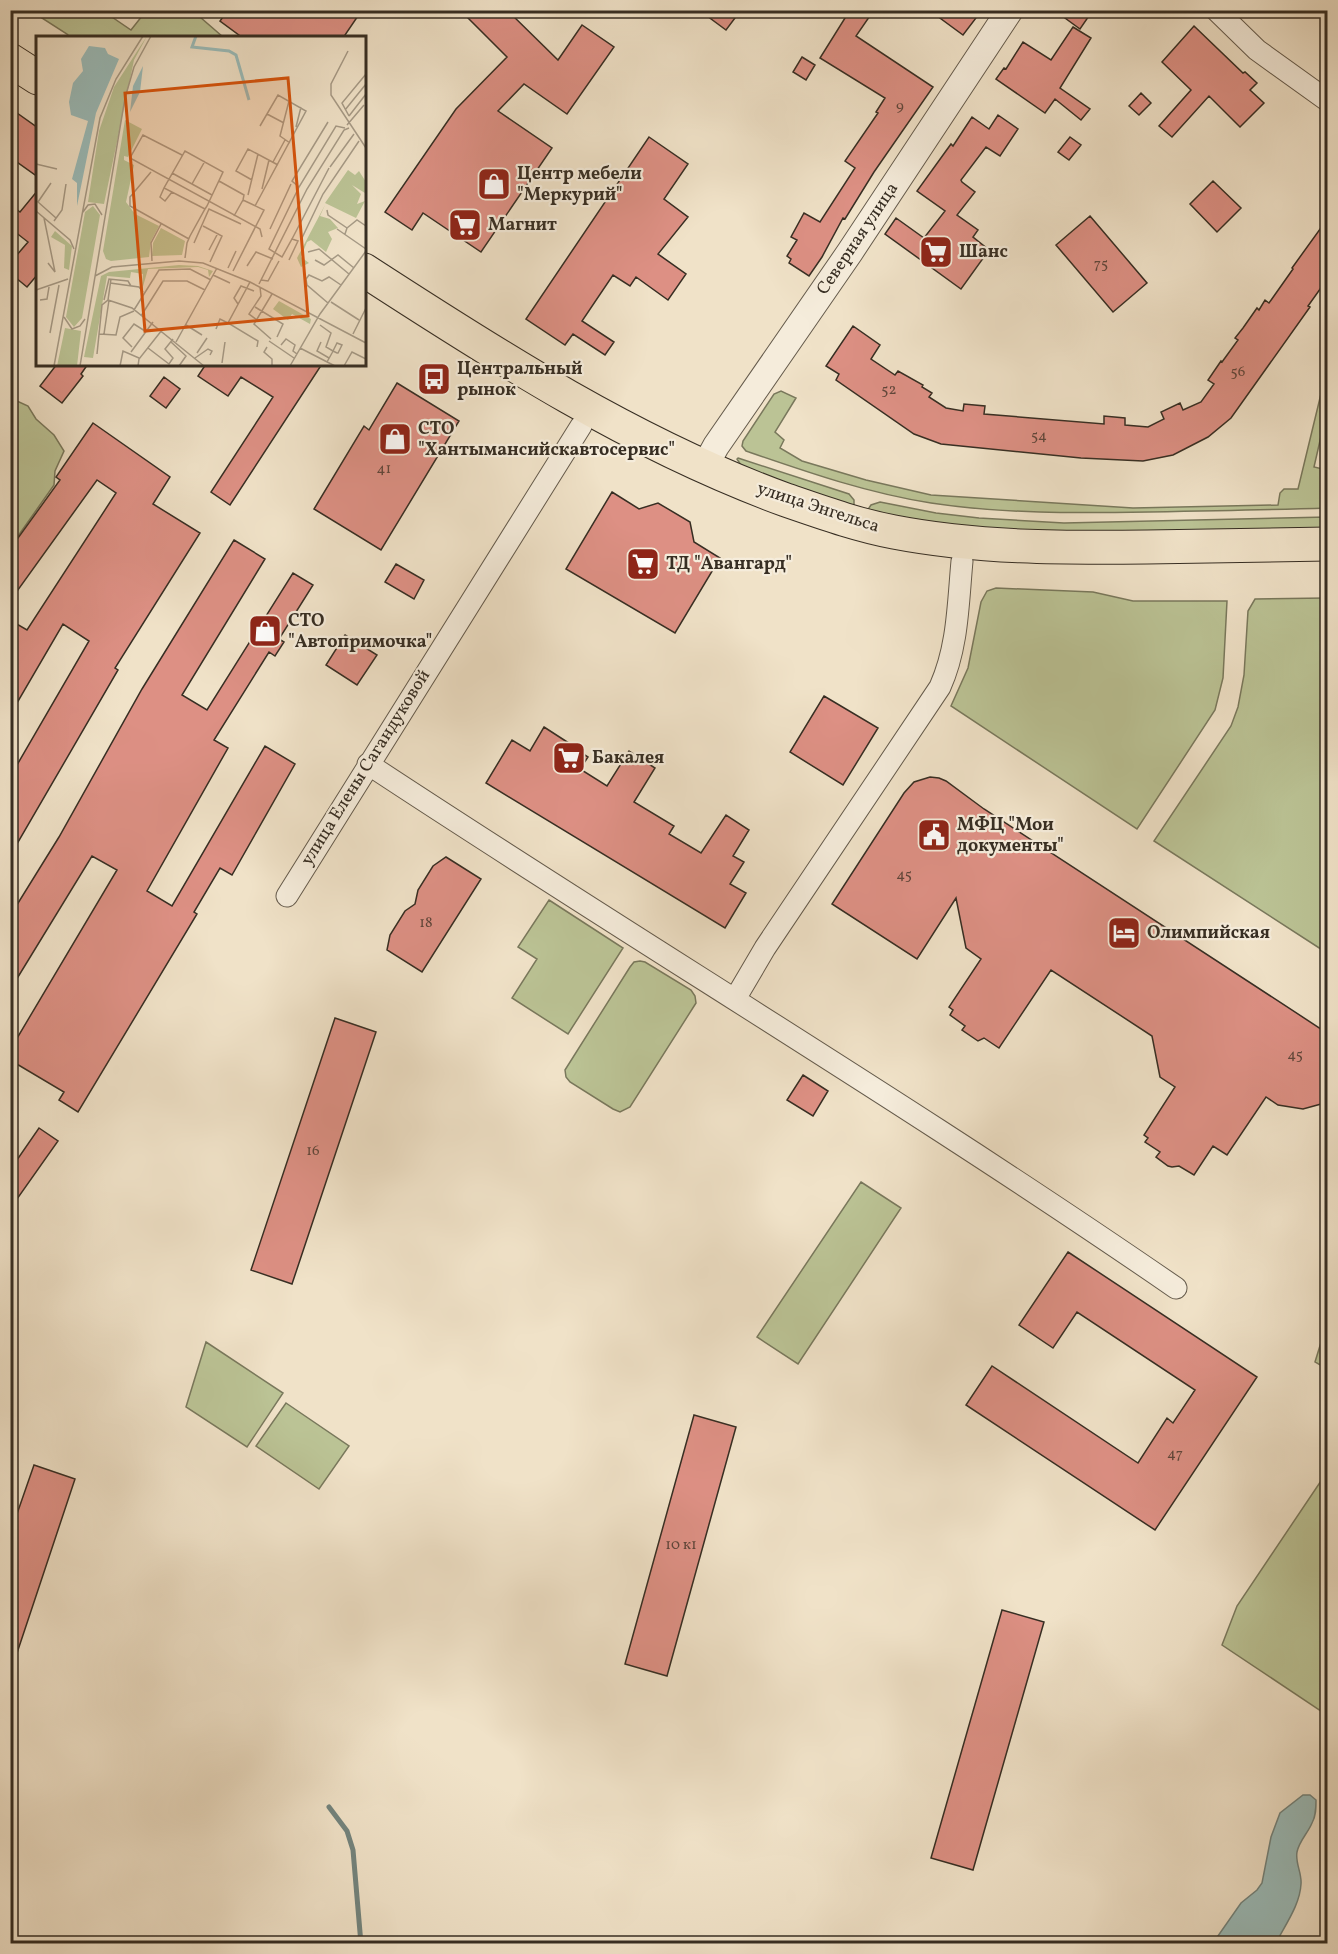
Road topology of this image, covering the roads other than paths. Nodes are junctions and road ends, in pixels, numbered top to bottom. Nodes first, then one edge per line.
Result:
1 (1010, 10) edge
2 (1216, 10) edge
3 (10, 36) edge
4 (36, 53) edge
5 (10, 60) edge
6 (36, 77) edge
7 (1328, 101) edge
8 (366, 272) edge
9 (366, 295) edge
10 (443, 333) junction
11 (586, 418) junction
12 (700, 476) junction
13 (1328, 544) edge
14 (963, 551) junction
15 (1237, 555) junction
16 (1328, 562) edge
17 (368, 764) junction
18 (287, 896) dead end
19 (735, 999) junction
20 (1176, 1288) dead end

1 - 12 street, Северная улица
2 - 7 street
3 - 4 main road
5 - 6 main road
8 - 10 main road, улица Энгельса
9 - 10 main road, улица Энгельса
10 - 11 main road, улица Энгельса
11 - 12 main road, улица Энгельса
11 - 17 street, улица Елены Сагандуковой
12 - 14 main road, улица Энгельса
13 - 15 main road, улица Энгельса
14 - 15 main road, улица Энгельса
14 - 19 street
15 - 16 main road, улица Энгельса
17 - 18 street, улица Елены Сагандуковой
17 - 19 street
19 - 20 street

